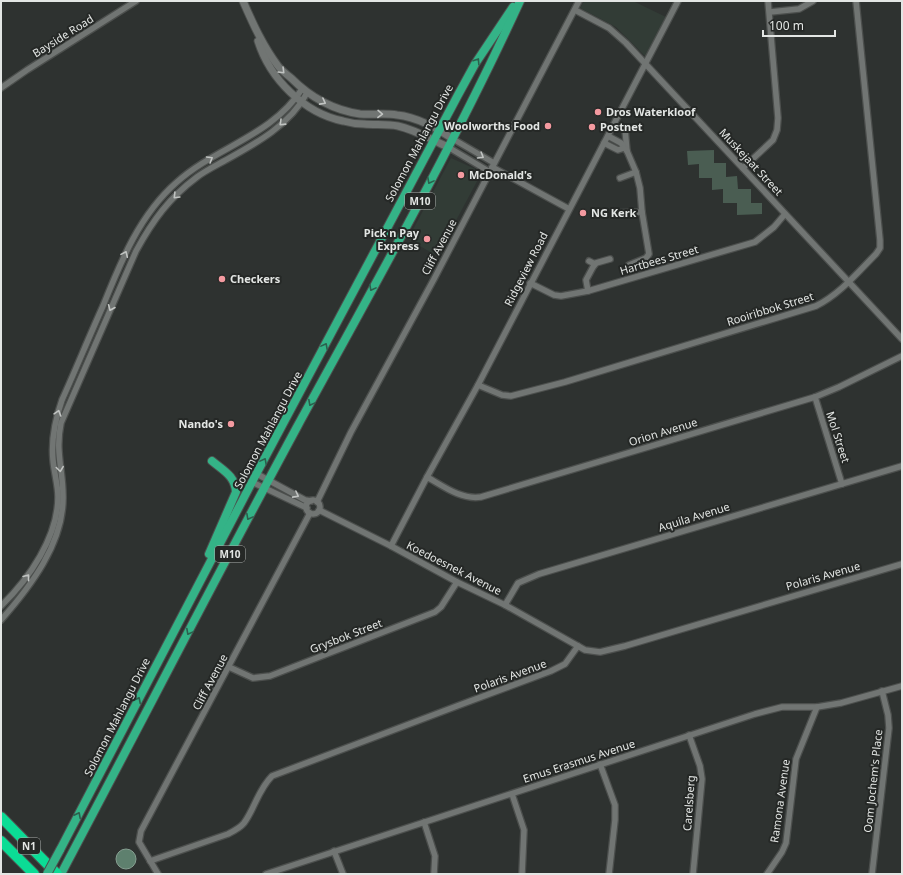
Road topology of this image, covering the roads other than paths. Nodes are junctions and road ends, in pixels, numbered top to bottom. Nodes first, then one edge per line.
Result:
1 (136, 1) edge
2 (243, 1) edge
3 (517, 1) edge
4 (520, 1) edge
5 (580, 1) edge
6 (678, 1) edge
7 (768, 1) edge
8 (813, 1) edge
9 (856, 1) edge
10 (575, 10) junction
11 (770, 12) junction
12 (254, 26) junction
13 (645, 63) junction
14 (1, 88) edge
15 (304, 91) junction
16 (299, 100) junction
17 (624, 129) dead end
18 (439, 130) junction
19 (608, 136) junction
20 (453, 139) junction
21 (433, 141) junction
22 (604, 142) junction
23 (448, 147) junction
24 (626, 149) junction
25 (492, 168) junction
26 (743, 168) junction
27 (636, 172) junction
28 (620, 178) dead end
29 (568, 209) junction
30 (642, 212) junction
31 (616, 213) dead end
32 (785, 214) junction
33 (610, 259) dead end
34 (629, 265) dead end
35 (849, 282) junction
36 (530, 283) junction
37 (588, 291) junction
38 (902, 339) edge
39 (902, 356) edge
40 (478, 385) junction
41 (815, 397) junction
42 (212, 461) dead end
43 (902, 466) edge
44 (257, 474) junction
45 (427, 477) junction
46 (252, 482) junction
47 (266, 484) junction
48 (842, 484) junction
49 (311, 501) junction
50 (317, 502) junction
51 (319, 510) junction
52 (309, 511) junction
53 (391, 546) junction
54 (902, 564) edge
55 (457, 582) junction
56 (505, 605) junction
57 (1, 606) edge
58 (1, 620) edge
59 (176, 627) junction
60 (578, 646) junction
61 (229, 667) junction
62 (902, 686) edge
63 (882, 692) junction
64 (817, 706) junction
65 (689, 735) junction
66 (600, 764) junction
67 (512, 794) junction
68 (1, 817) edge
69 (424, 822) junction
70 (1, 841) edge
71 (334, 851) junction
72 (150, 861) junction
73 (34, 874) edge
74 (47, 874) edge
75 (57, 874) edge
76 (61, 874) edge
77 (158, 874) edge
78 (266, 874) edge
79 (343, 874) edge
80 (434, 874) edge
81 (522, 874) edge
82 (609, 874) edge
83 (693, 874) edge
84 (767, 874) edge
85 (872, 874) edge

1 - 14 street, Bayside Road
2 - 12 main road
18 -> 3 main road, Solomon Mahlangu Drive / M10
4 - 20 main road, Solomon Mahlangu Drive / M10
5 - 10 street, Cliff Avenue
6 - 13 street, Ridgeview Road
7 - 11 street
8 - 11 street
9 - 35 street, Rooiribbok Street
10 - 13 street, Muskejaat Street
10 - 25 street, Cliff Avenue
11 - 26 street
12 -> 15 main road
12 - 16 main road
13 - 19 street, Ridgeview Road
13 - 26 street, Muskejaat Street
15 - 16 street
15 -> 18 main road
16 - 21 main road
57 -> 16 street
16 -> 58 street
17 - 24 street
18 - 20 main road
18 - 21 main road, Solomon Mahlangu Drive / M10
19 - 22 street, Ridgeview Road
19 - 24 street
20 - 23 main road, Solomon Mahlangu Drive / M10
20 -> 25 street
21 - 23 main road
44 -> 21 main road, Solomon Mahlangu Drive / M10
22 - 24 street
22 - 29 street, Ridgeview Road
23 - 25 street
23 -> 47 main road, Solomon Mahlangu Drive / M10
24 - 27 street
25 - 29 street
25 - 50 street, Cliff Avenue
26 - 32 street, Muskejaat Street
27 - 28 street
27 - 30 street
29 - 36 street, Ridgeview Road
30 - 31 street
30 - 34 street
32 - 35 street, Muskejaat Street
32 - 37 street, Hartbees Street
33 - 37 street
35 - 38 street, Muskejaat Street
35 - 40 street, Rooiribbok Street
36 - 37 street, Hartbees Street
36 - 40 street, Ridgeview Road
39 - 41 street, Orion Avenue
40 - 45 street, Ridgeview Road
41 - 45 street, Orion Avenue
41 - 48 street, Mol Street
42 - 59 main road
43 - 48 street, Aquila Avenue
44 - 46 main road, Solomon Mahlangu Drive / M10
44 - 47 street
45 - 53 street, Ridgeview Road
46 - 47 street
46 - 59 main road, Solomon Mahlangu Drive / M10
47 -> 49 street
47 - 52 street
47 -> 76 main road, Solomon Mahlangu Drive / M10
48 - 56 street, Aquila Avenue
49 - 50 street
49 - 52 street
50 - 51 street
51 - 52 street
51 - 53 street, Koedoesnek Avenue
52 - 61 street, Cliff Avenue
53 - 55 street, Koedoesnek Avenue
54 - 60 street, Polaris Avenue
55 - 56 street, Koedoesnek Avenue
55 - 61 street, Grysbok Street
56 - 60 street, Koedoesnek Avenue
74 -> 59 main road, Solomon Mahlangu Drive / M10, bridge
60 - 72 street, Polaris Avenue
61 - 72 street, Cliff Avenue
62 - 63 street, Emus Erasmus Avenue
63 - 64 street, Emus Erasmus Avenue
63 - 85 street, Oom Jochem's Place
64 - 65 street, Emus Erasmus Avenue
64 - 84 street, Ramona Avenue
65 - 66 street, Emus Erasmus Avenue
65 - 83 street, Carelsberg
66 - 67 street, Emus Erasmus Avenue
66 - 82 street
67 - 69 street, Emus Erasmus Avenue
67 - 81 street
68 - 75 highway, N1
69 - 71 street, Emus Erasmus Avenue
69 - 80 street
70 - 73 highway, N1
71 - 78 street, Emus Erasmus Avenue
71 - 79 street
72 - 77 street, Cliff Avenue

